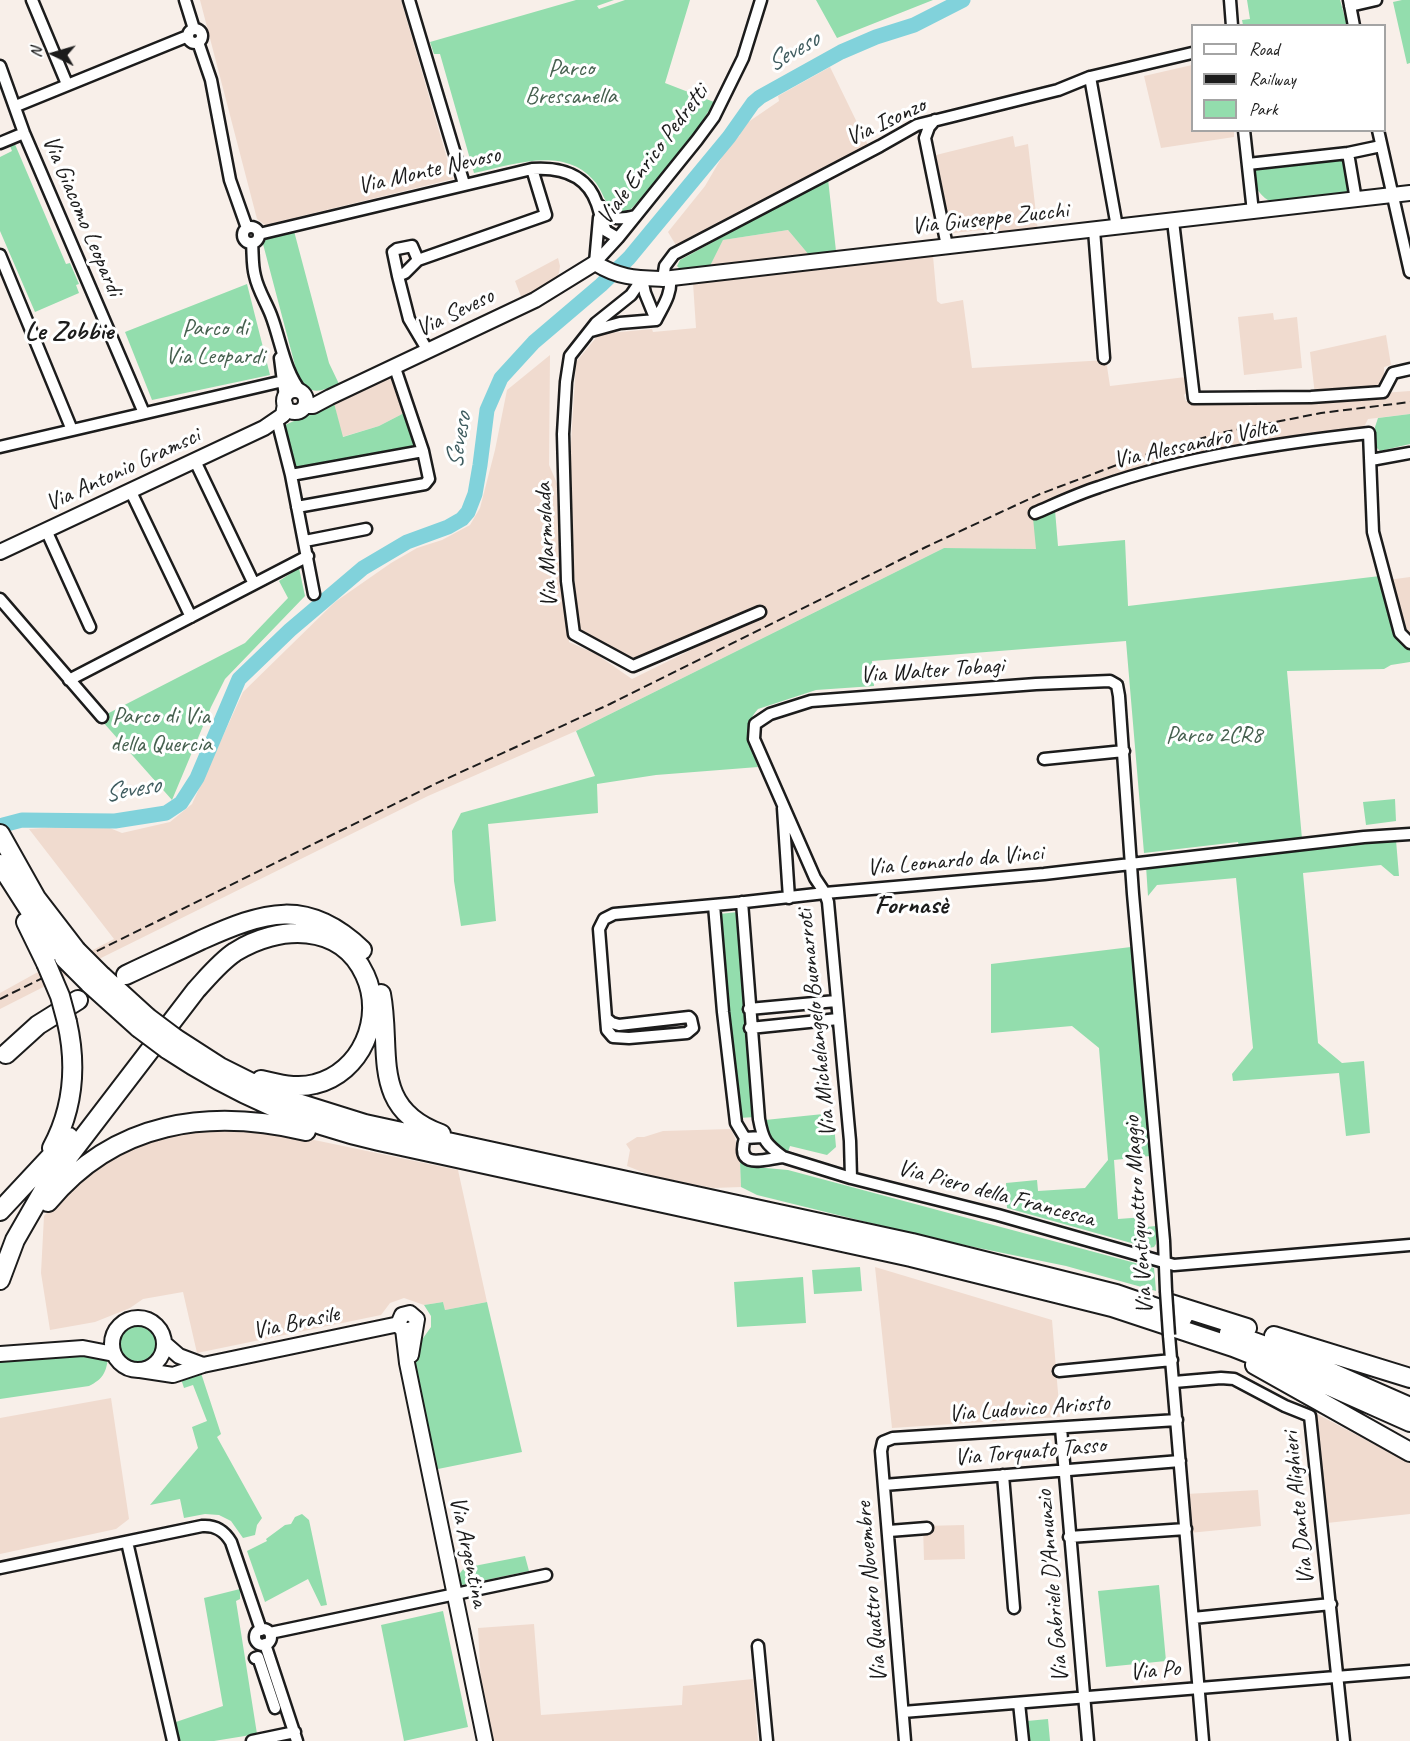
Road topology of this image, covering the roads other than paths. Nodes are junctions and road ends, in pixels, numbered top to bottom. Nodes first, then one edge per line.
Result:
1 (32, 0) edge
2 (185, 0) edge
3 (410, 0) edge
4 (761, 0) edge
5 (1230, 0) edge
6 (1376, 0) edge
7 (1349, 3) edge
8 (1232, 24) edge
9 (1354, 24) edge
10 (191, 32) junction
11 (1191, 53) edge
12 (0, 66) edge
13 (1090, 77) junction
14 (67, 84) junction
15 (16, 106) junction
16 (934, 120) junction
17 (909, 129) junction
18 (1244, 132) edge
19 (1378, 132) edge
20 (24, 133) junction
21 (925, 138) junction
22 (0, 143) edge
23 (1381, 146) junction
24 (1348, 153) junction
25 (1248, 164) junction
26 (532, 169) junction
27 (464, 184) junction
28 (1410, 193) edge
29 (1392, 196) junction
30 (1356, 200) junction
31 (1253, 212) junction
32 (604, 215) junction
33 (635, 216) junction
34 (1173, 221) junction
35 (1117, 227) junction
36 (1094, 230) junction
37 (618, 238) junction
38 (255, 239) junction
39 (947, 246) junction
40 (0, 255) edge
41 (418, 260) junction
42 (601, 266) junction
43 (1410, 272) edge
44 (398, 276) junction
45 (667, 278) junction
46 (642, 279) junction
47 (656, 320) junction
48 (591, 331) junction
49 (428, 351) junction
50 (1104, 358) dead end
51 (395, 368) junction
52 (1410, 369) edge
53 (294, 396) junction
54 (144, 413) junction
55 (277, 422) junction
56 (72, 430) junction
57 (0, 445) edge
58 (423, 451) junction
59 (1410, 453) edge
60 (1371, 460) junction
61 (195, 461) junction
62 (291, 474) junction
63 (131, 492) junction
64 (297, 507) junction
65 (1035, 513) dead end
66 (366, 529) dead end
67 (46, 531) junction
68 (304, 541) junction
69 (0, 552) edge
70 (308, 556) junction
71 (254, 584) junction
72 (314, 594) dead end
73 (0, 599) edge
74 (760, 612) dead end
75 (190, 617) junction
76 (90, 627) dead end
77 (1410, 643) edge
78 (69, 680) junction
79 (1117, 685) joint
80 (102, 717) dead end
81 (755, 724) joint
82 (1124, 752) junction
83 (1044, 759) dead end
84 (782, 802) junction
85 (1410, 834) edge
86 (2, 838) edge
87 (1132, 864) junction
88 (3, 869) edge
89 (825, 892) junction
90 (789, 898) junction
91 (742, 902) junction
92 (714, 905) junction
93 (344, 933) junction
94 (70, 954) junction
95 (126, 975) dead end
96 (78, 1000) dead end
97 (836, 1001) junction
98 (749, 1009) junction
99 (606, 1018) junction
100 (838, 1019) junction
101 (750, 1028) junction
102 (171, 1044) junction
103 (6, 1054) dead end
104 (201, 1055) junction
105 (762, 1137) junction
106 (745, 1138) junction
107 (427, 1152) junction
108 (499, 1154) junction
109 (783, 1157) junction
110 (851, 1178) junction
111 (31, 1179) junction
112 (0, 1211) edge
113 (1410, 1245) edge
114 (1164, 1262) junction
115 (1, 1279) edge
116 (1116, 1294) junction
117 (405, 1327) joint
118 (113, 1337) junction
119 (164, 1343) junction
120 (1233, 1347) junction
121 (83, 1348) junction
122 (0, 1354) edge
123 (114, 1354) junction
124 (1172, 1360) junction
125 (203, 1365) junction
126 (140, 1370) junction
127 (1059, 1371) dead end
128 (1410, 1378) edge
129 (1174, 1382) junction
130 (1410, 1407) edge
131 (1177, 1420) junction
132 (1410, 1422) edge
133 (1060, 1428) junction
134 (884, 1440) joint
135 (1410, 1452) edge
136 (1180, 1461) junction
137 (1064, 1470) junction
138 (1003, 1475) junction
139 (884, 1485) junction
140 (927, 1528) dead end
141 (1186, 1529) junction
142 (889, 1531) junction
143 (1069, 1537) junction
144 (127, 1542) junction
145 (0, 1568) edge
146 (546, 1575) dead end
147 (454, 1595) junction
148 (1331, 1604) junction
149 (1014, 1608) dead end
150 (1193, 1618) junction
151 (265, 1632) junction
152 (758, 1646) dead end
153 (255, 1658) dead end
154 (1410, 1671) edge
155 (1338, 1677) junction
156 (1199, 1688) junction
157 (1084, 1698) junction
158 (1019, 1703) junction
159 (275, 1708) dead end
160 (903, 1712) junction
161 (296, 1737) edge
162 (173, 1741) edge
163 (252, 1741) edge
164 (485, 1741) edge
165 (767, 1741) edge
166 (905, 1741) edge
167 (1023, 1741) edge
168 (1088, 1741) edge
169 (1203, 1741) edge
170 (1344, 1741) edge

1 - 14 street
2 - 10 street
3 - 27 street
4 - 33 street, Viale Enrico Pedretti
5 - 8 street
6 - 7 street
7 - 9 street
10 - 14 street
10 - 38 street
11 - 13 street, Via Isonzo
12 - 15 street, Via Giacomo Leopardi
13 - 16 street, Via Isonzo
13 - 35 street
14 - 15 street
15 - 20 street, Via Giacomo Leopardi
16 - 17 street, Via Isonzo
16 - 21 street
17 - 21 street
17 - 45 street, Via Isonzo
18 - 25 street
19 - 23 street
20 - 22 street
20 - 54 street, Via Giacomo Leopardi
21 - 39 street
23 - 24 street
23 - 29 street
24 - 25 street
24 - 30 street
25 - 31 street
26 - 27 street, Via Monte Nevoso
26 - 32 street, Via Monte Nevoso
26 - 41 street
27 - 38 street, Via Monte Nevoso
28 - 29 street, Via Giuseppe Zucchi
29 - 30 street, Via Giuseppe Zucchi
29 - 43 street
30 - 31 street, Via Giuseppe Zucchi
31 - 34 street, Via Giuseppe Zucchi
32 - 33 street
32 - 37 street, Via Monte Nevoso
32 - 42 street
33 - 37 street, Viale Enrico Pedretti
34 - 35 street, Via Giuseppe Zucchi
34 - 52 street
35 - 36 street, Via Giuseppe Zucchi
36 - 39 street, Via Giuseppe Zucchi
36 - 50 street
37 - 42 street, Viale Enrico Pedretti
38 - 53 street
39 - 45 street, Via Giuseppe Zucchi
40 - 56 street
41 - 44 street
41 - 44 street
42 - 46 street, Via Giuseppe Zucchi
42 - 49 street, Via Seveso
44 - 49 street
45 - 46 street, Via Giuseppe Zucchi
45 - 47 street, Via Isonzo
46 - 47 street
46 - 48 street, Via Marmolada
47 - 48 street
48 - 74 street, Via Marmolada
49 - 51 street, Via Seveso
51 - 53 street, Via Seveso
51 - 58 street
53 - 54 street
53 - 55 street
54 - 56 street
55 - 61 street, Via Antonio Gramsci
55 - 62 street
56 - 57 street
58 - 62 street
58 - 64 street
59 - 60 street
60 - 65 street, Via Alessandro Volta
60 - 77 street
61 - 63 street, Via Antonio Gramsci
61 - 71 street
62 - 64 street
63 - 67 street, Via Antonio Gramsci
63 - 75 street
64 - 68 street
66 - 68 street
67 - 69 street, Via Antonio Gramsci
67 - 76 street
68 - 70 street
70 - 71 street
70 - 72 street
71 - 75 street
73 - 78 street
75 - 78 street
78 - 80 street
79 - 81 street, Via Walter Tobagi
79 - 82 street, Via Ventiquattro Maggio
81 - 84 street, Via Michelangelo Buonarroti
82 - 83 street
82 - 87 street, Via Ventiquattro Maggio
84 - 89 street, Via Michelangelo Buonarroti
84 - 90 street, Via Michelangelo Buonarroti
85 - 87 street, Via Leonardo da Vinci
86 - 94 highway
87 - 89 street, Via Leonardo da Vinci
87 - 114 street, Via Ventiquattro Maggio
88 - 94 highway
88 - 111 highway, bridge
89 - 90 street, Via Leonardo da Vinci
89 - 97 street, Via Michelangelo Buonarroti
90 - 91 street, Via Leonardo da Vinci
91 - 92 street, Via Leonardo da Vinci
91 - 98 street
92 - 99 street, Via Leonardo da Vinci
92 - 106 street
93 - 95 highway
93 - 108 highway
93 - 111 highway
94 - 102 highway, bridge
96 - 103 highway
97 - 98 street
97 - 100 street, Via Michelangelo Buonarroti
98 - 101 street
99 - 99 street
100 - 101 street
100 - 110 street, Via Michelangelo Buonarroti
101 - 105 street
102 - 104 highway
102 - 107 highway
104 - 108 highway
104 - 115 highway
105 - 106 street
105 - 109 street
106 - 109 street
107 - 115 highway
107 - 120 highway
108 - 116 highway
109 - 110 street, Via Piero della Francesca
110 - 114 street, Via Piero della Francesca
111 - 112 highway
113 - 114 street, Via Piero della Francesca
114 - 124 street, Via Ventiquattro Maggio, bridge
116 - 128 highway
116 - 130 highway
117 - 125 street, Via Brasile
117 - 147 street, Via Argentina
118 - 119 street
118 - 121 street
118 - 123 street
119 - 125 street
119 - 126 street
120 - 132 highway
120 - 135 highway
121 - 122 street
121 - 123 street
123 - 126 street
124 - 127 street
124 - 129 street, Via Ventiquattro Maggio
125 - 126 street, Via Brasile
129 - 131 street, Via Ventiquattro Maggio
129 - 148 street, Via Dante Alighieri
131 - 133 street, Via Ludovico Ariosto
131 - 136 street, Via Ventiquattro Maggio
133 - 134 street, Via Ludovico Ariosto
133 - 137 street, Via Gabriele D'Annunzio
134 - 139 street, Via Quattro Novembre
136 - 137 street, Via Torquato Tasso
136 - 141 street, Via Ventiquattro Maggio
137 - 138 street, Via Torquato Tasso
137 - 143 street, Via Gabriele D'Annunzio
138 - 139 street, Via Torquato Tasso
138 - 149 street
139 - 142 street, Via Quattro Novembre
140 - 142 street
141 - 143 street
141 - 150 street, Via Ventiquattro Maggio
142 - 160 street, Via Quattro Novembre
143 - 157 street, Via Gabriele D'Annunzio
144 - 145 street
144 - 151 street
144 - 162 street
146 - 147 street
147 - 151 street
147 - 164 street, Via Argentina
148 - 150 street
148 - 155 street, Via Dante Alighieri
150 - 156 street, Via Ventiquattro Maggio
151 - 161 street
152 - 165 street
153 - 159 street
154 - 155 street, Via Po
155 - 156 street, Via Po
155 - 170 street, Via Dante Alighieri
156 - 157 street, Via Po
156 - 169 street, Via Ventiquattro Maggio
157 - 158 street, Via Po
157 - 168 street, Via Gabriele D'Annunzio
158 - 160 street, Via Po
158 - 167 street
160 - 166 street, Via Quattro Novembre
161 - 163 street

